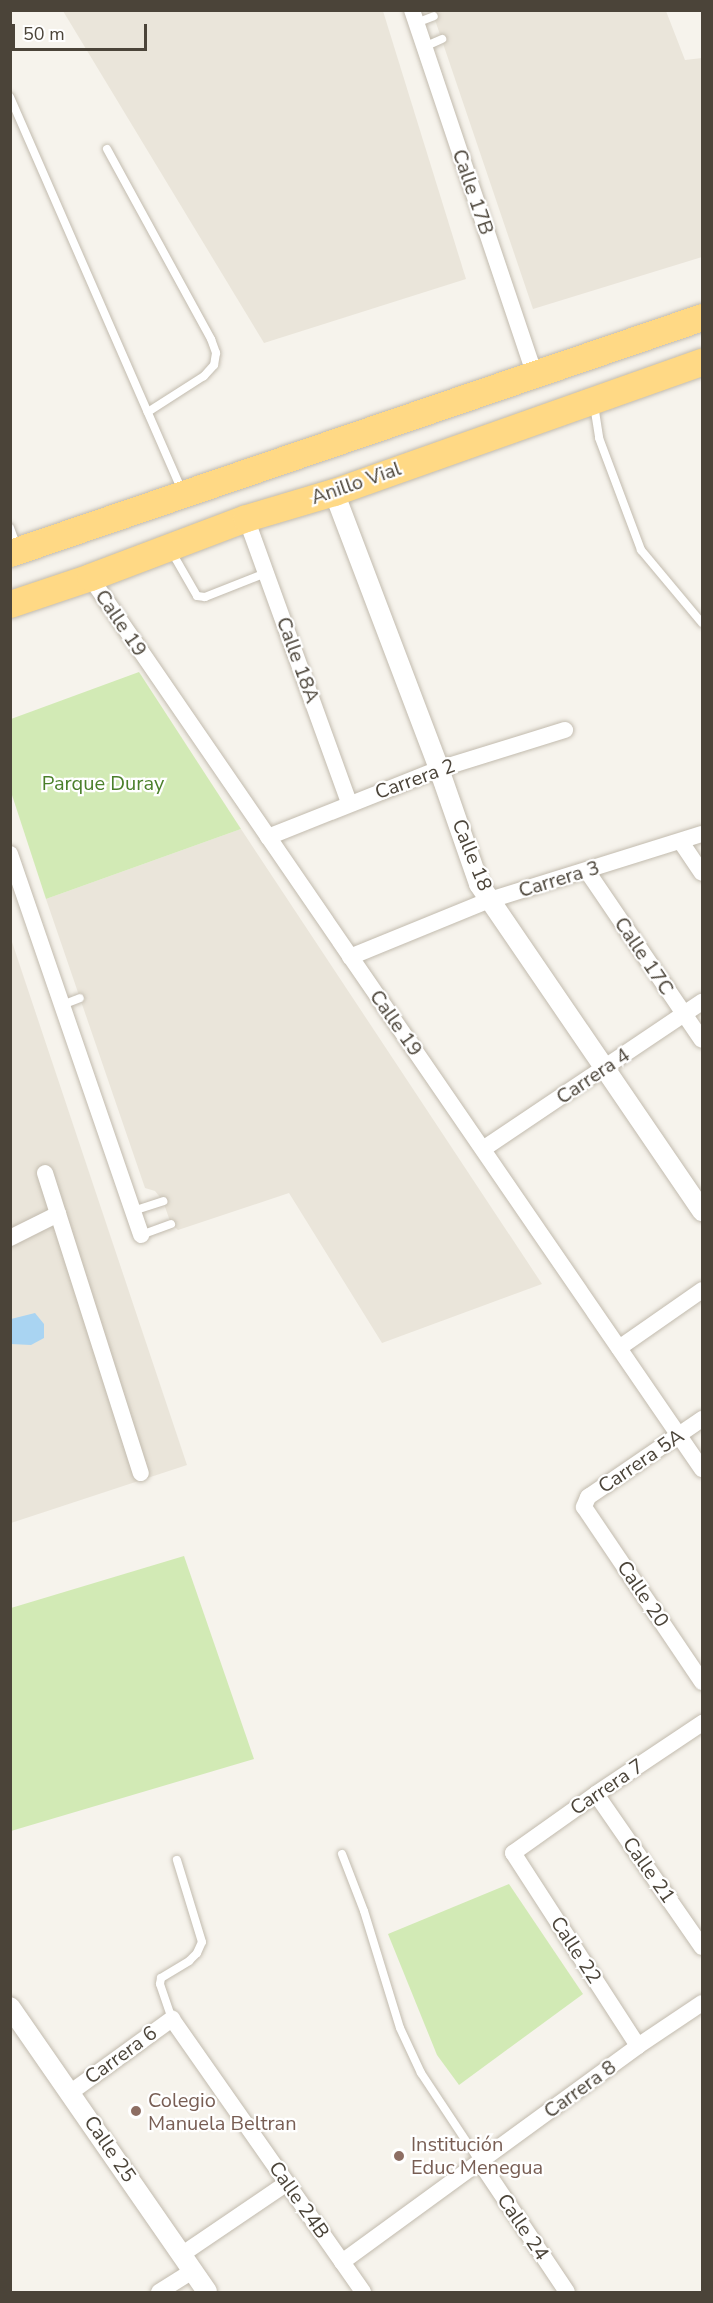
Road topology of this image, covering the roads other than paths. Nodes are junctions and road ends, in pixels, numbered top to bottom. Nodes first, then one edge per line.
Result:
1 (434, 16) dead end
2 (414, 17) edge
3 (442, 39) dead end
4 (424, 47) junction
5 (10, 97) edge
6 (107, 149) dead end
7 (702, 317) edge
8 (702, 362) edge
9 (534, 375) junction
10 (593, 400) junction
11 (148, 412) junction
12 (334, 492) junction
13 (184, 494) junction
14 (246, 518) junction
15 (13, 544) edge
16 (169, 546) junction
17 (266, 573) junction
18 (90, 578) junction
19 (10, 604) edge
20 (702, 623) edge
21 (565, 730) dead end
22 (439, 769) junction
23 (349, 803) junction
24 (702, 834) edge
25 (268, 837) junction
26 (681, 842) junction
27 (10, 854) edge
28 (587, 871) junction
29 (702, 873) edge
30 (490, 900) junction
31 (350, 957) junction
32 (80, 998) dead end
33 (702, 1002) edge
34 (62, 1005) junction
35 (684, 1016) junction
36 (702, 1040) edge
37 (604, 1069) junction
38 (483, 1149) junction
39 (45, 1173) dead end
40 (163, 1201) dead end
41 (702, 1210) edge
42 (133, 1211) junction
43 (58, 1214) junction
44 (171, 1224) dead end
45 (141, 1235) joint
46 (10, 1238) edge
47 (702, 1290) edge
48 (619, 1348) junction
49 (702, 1419) edge
50 (679, 1435) junction
51 (702, 1469) edge
52 (141, 1473) dead end
53 (584, 1507) joint
54 (702, 1682) edge
55 (702, 1723) edge
56 (596, 1794) junction
57 (513, 1853) joint
58 (342, 1854) dead end
59 (177, 1860) dead end
60 (702, 1947) edge
61 (702, 2003) edge
62 (10, 2007) edge
63 (172, 2019) junction
64 (638, 2046) junction
65 (71, 2092) junction
66 (480, 2162) junction
67 (287, 2183) junction
68 (342, 2262) junction
69 (187, 2263) junction
70 (159, 2292) edge
71 (207, 2292) edge
72 (363, 2292) edge
73 (567, 2292) edge

1 - 2 lane
2 - 4 street, Calle 17B
3 - 4 lane
4 - 9 street, Calle 17B
5 - 11 lane
6 - 11 lane
7 - 9 highway
8 - 10 highway, Anillo Vial
9 - 13 highway
10 - 12 highway, Anillo Vial
10 - 20 lane
11 - 13 lane
12 - 14 highway, Anillo Vial
12 - 22 street, Calle 18
13 - 15 highway
14 - 16 highway, Anillo Vial
14 - 17 street, Calle 18A
16 - 17 lane
16 - 18 highway, Anillo Vial
17 - 23 street, Calle 18A
18 - 19 highway, Anillo Vial
18 - 25 street, Calle 19
21 - 22 street, Carrera 2
22 - 23 street, Carrera 2
22 - 30 street, Calle 18
23 - 25 street, Carrera 2
24 - 26 street, Carrera 3
25 - 31 street, Calle 19
26 - 28 street, Carrera 3
26 - 29 street
27 - 34 street
28 - 30 street, Carrera 3
28 - 35 street, Calle 17C
30 - 31 street, Carrera 3
30 - 37 street, Calle 18
31 - 38 street, Calle 19
32 - 34 lane
33 - 35 street, Carrera 4
34 - 42 street
35 - 36 street, Calle 17C
35 - 37 street, Carrera 4
37 - 38 street, Carrera 4
37 - 41 street, Calle 18
38 - 48 street, Calle 19
39 - 43 street
40 - 42 lane
42 - 45 street
43 - 46 street
43 - 52 street
44 - 45 lane
47 - 48 street
48 - 50 street, Calle 19
49 - 50 street, Carrera 5A
50 - 51 street, Calle 19
50 - 53 street, Carrera 5A
53 - 54 street, Calle 20
55 - 56 street, Carrera 7
56 - 57 street, Carrera 7
56 - 60 street, Calle 21
57 - 64 street, Calle 22
58 - 66 lane
59 - 63 lane
61 - 64 street, Carrera 8
62 - 65 street, Calle 25
63 - 65 street, Carrera 6
63 - 67 street, Calle 24B
64 - 66 street, Carrera 8
65 - 69 street, Calle 25
66 - 68 street, Carrera 8
66 - 73 street, Calle 24
67 - 68 street, Calle 24B
67 - 69 street
68 - 72 street, Calle 24B
69 - 70 street
69 - 71 street, Calle 25

